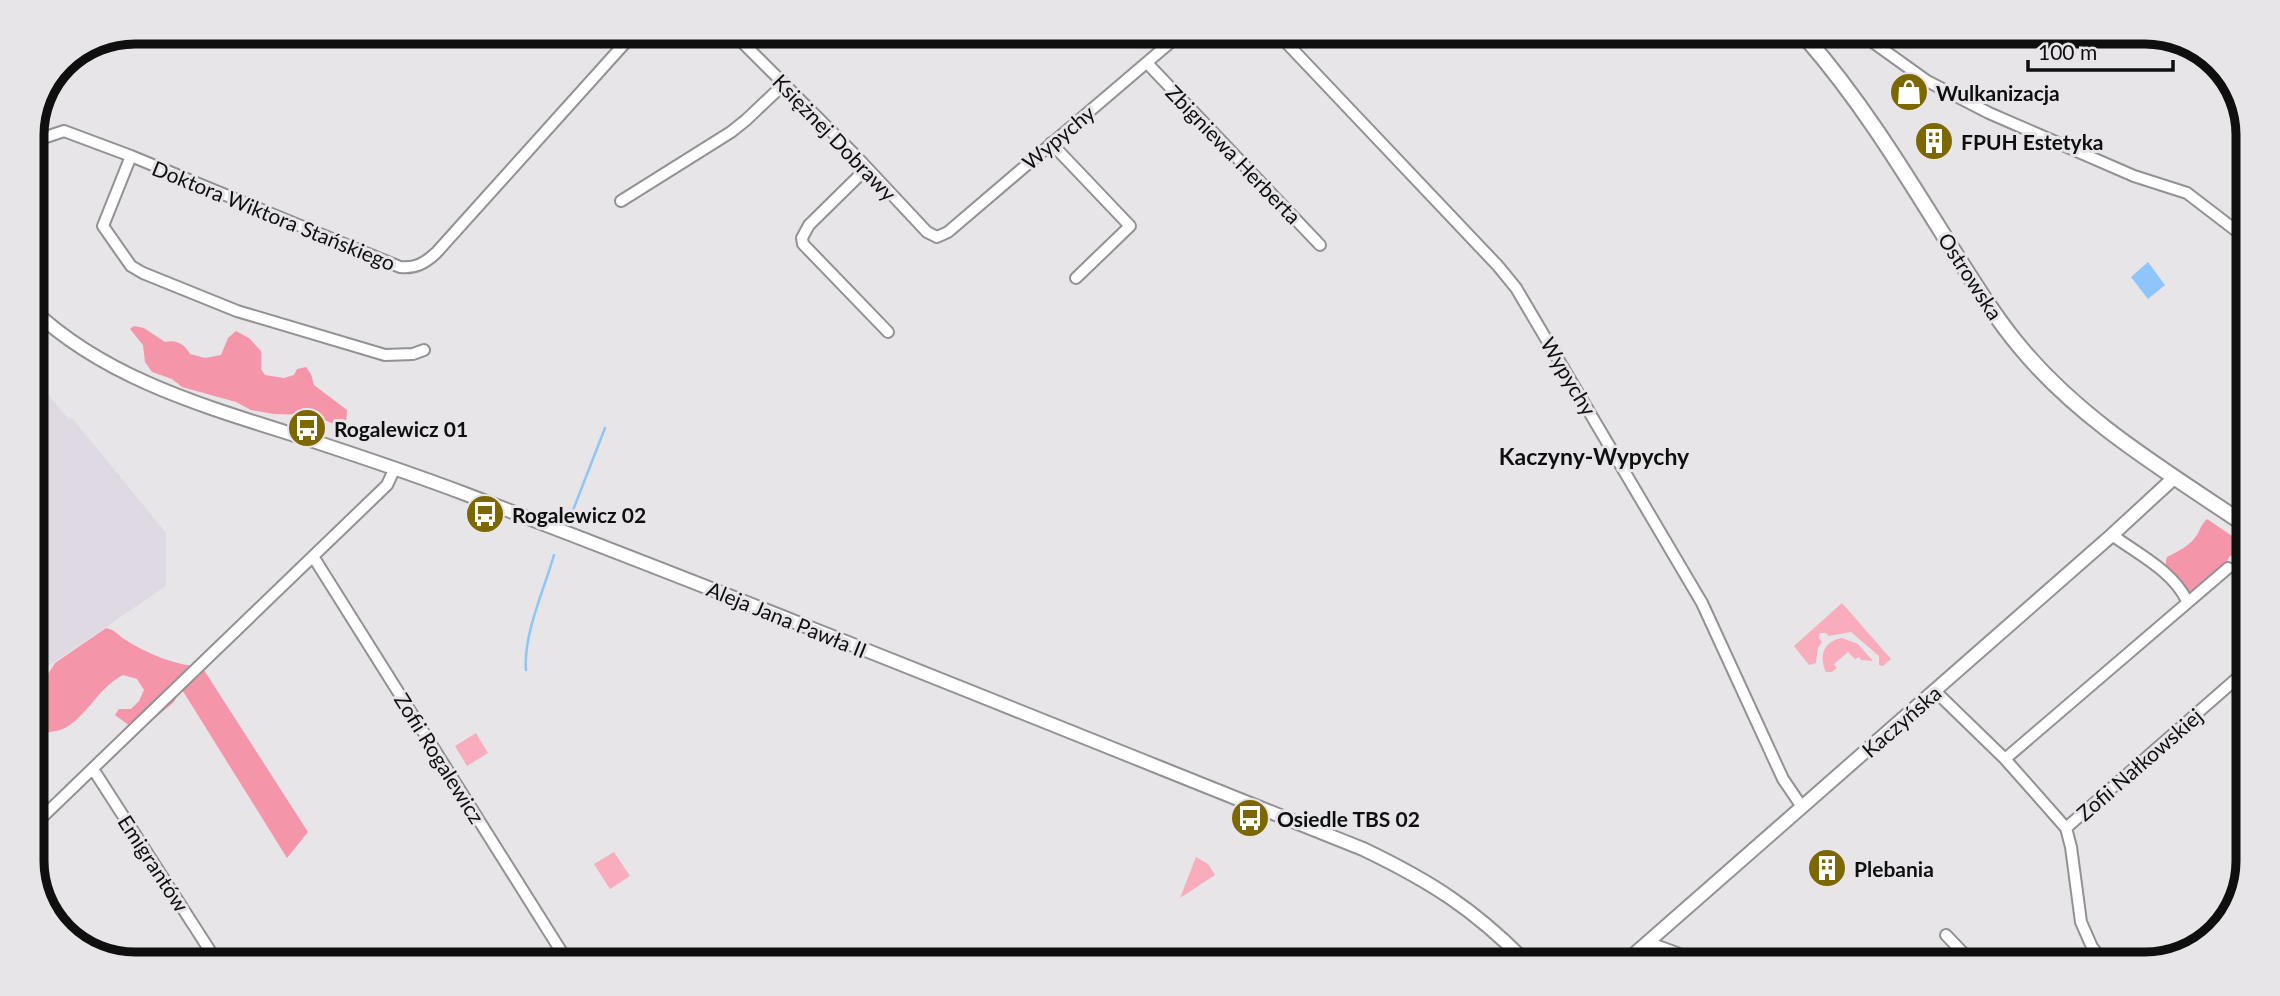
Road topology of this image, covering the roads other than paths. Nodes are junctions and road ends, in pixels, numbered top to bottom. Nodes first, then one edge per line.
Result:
1 (624, 44) edge
2 (744, 44) edge
3 (1169, 44) edge
4 (1288, 44) edge
5 (1811, 44) edge
6 (1876, 44) edge
7 (1147, 63) junction
8 (784, 84) junction
9 (44, 138) edge
10 (1052, 143) junction
11 (131, 156) junction
12 (867, 168) junction
13 (621, 201) dead end
14 (2236, 231) edge
15 (937, 237) joint
16 (1320, 245) dead end
17 (1076, 278) dead end
18 (44, 319) edge
19 (888, 332) dead end
20 (424, 350) dead end
21 (395, 468) junction
22 (2175, 477) junction
23 (2236, 519) edge
24 (2112, 535) junction
25 (314, 558) junction
26 (2228, 568) dead end
27 (2187, 601) junction
28 (2236, 679) edge
29 (1935, 691) junction
30 (2005, 759) junction
31 (93, 769) junction
32 (1802, 807) junction
33 (44, 816) edge
34 (2066, 828) junction
35 (1946, 935) dead end
36 (1647, 942) junction
37 (211, 952) edge
38 (562, 952) edge
39 (1515, 952) edge
40 (1636, 952) edge
41 (1674, 952) edge
42 (1962, 952) edge
43 (2096, 952) edge

1 - 11 street, Doktora Wiktora Stańskiego
2 - 8 street, Księżnej Dobrawy
3 - 7 street, Wypychy
4 - 32 street, Wypychy
5 - 22 main road, Ostrowska
6 - 14 street
7 - 10 street, Wypychy
7 - 16 street, Zbigniewa Herberta
8 - 12 street, Księżnej Dobrawy
8 - 13 street
9 - 11 street, Doktora Wiktora Stańskiego
10 - 15 street, Wypychy
10 - 17 street
11 - 20 street
12 - 15 street, Księżnej Dobrawy
12 - 19 street
18 - 21 street, Aleja Jana Pawła II
21 - 25 street
21 - 39 street, Aleja Jana Pawła II
22 - 23 main road, Ostrowska
22 - 24 street, Kaczyńska
24 - 27 street
24 - 29 street, Kaczyńska
25 - 31 street
25 - 38 street, Zofii Rogalewicz
26 - 27 street
27 - 30 street
28 - 34 street, Zofii Nałkowskiej
29 - 30 street
29 - 32 street, Kaczyńska
30 - 34 street
31 - 33 street
31 - 37 street, Emigrantów
32 - 36 street, Kaczyńska
34 - 43 street
35 - 42 street
36 - 40 street, Kaczyńska
36 - 41 street

